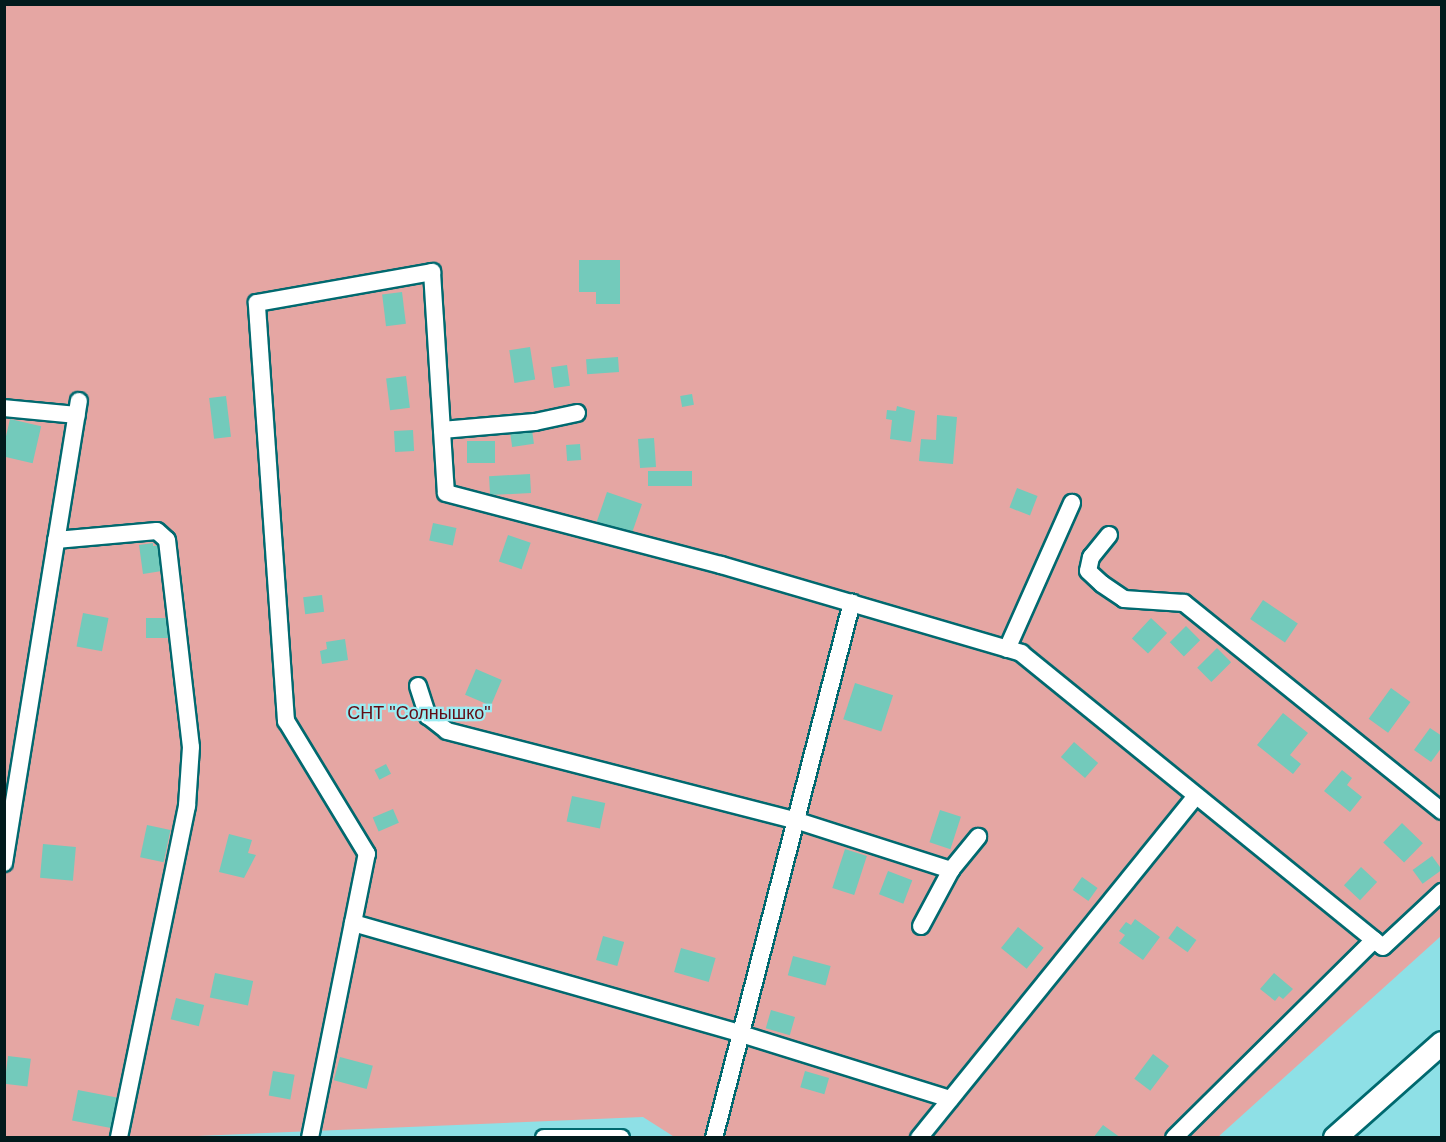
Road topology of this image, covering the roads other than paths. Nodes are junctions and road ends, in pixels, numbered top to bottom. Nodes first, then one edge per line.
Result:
1 (4, 408) edge
2 (577, 413) dead end
3 (442, 430) junction
4 (1072, 503) dead end
5 (1109, 535) dead end
6 (56, 540) junction
7 (852, 602) junction
8 (1007, 649) junction
9 (418, 686) dead end
10 (1196, 796) junction
11 (1442, 811) edge
12 (798, 821) junction
13 (978, 837) dead end
14 (4, 863) edge
15 (951, 870) junction
16 (1442, 892) edge
17 (353, 923) junction
18 (921, 926) dead end
19 (1374, 940) junction
20 (738, 1033) junction
21 (1442, 1043) edge
22 (950, 1099) junction
23 (119, 1137) edge
24 (310, 1137) edge
25 (544, 1137) edge
26 (621, 1137) edge
27 (714, 1137) edge
28 (919, 1137) edge
29 (1174, 1137) edge
30 (1335, 1137) edge

1 - 6 street
2 - 3 street
3 - 7 street
3 - 17 street
4 - 8 street
5 - 11 street
6 - 14 street
6 - 23 street
7 - 8 street
7 - 12 street
8 - 10 street
9 - 12 street
10 - 19 street
10 - 22 street
12 - 15 street
12 - 20 street
13 - 15 street
15 - 18 street
16 - 19 street
17 - 20 street
17 - 24 street
19 - 29 street
20 - 22 street
20 - 27 street
21 - 30 main road
22 - 28 street
25 - 26 street

